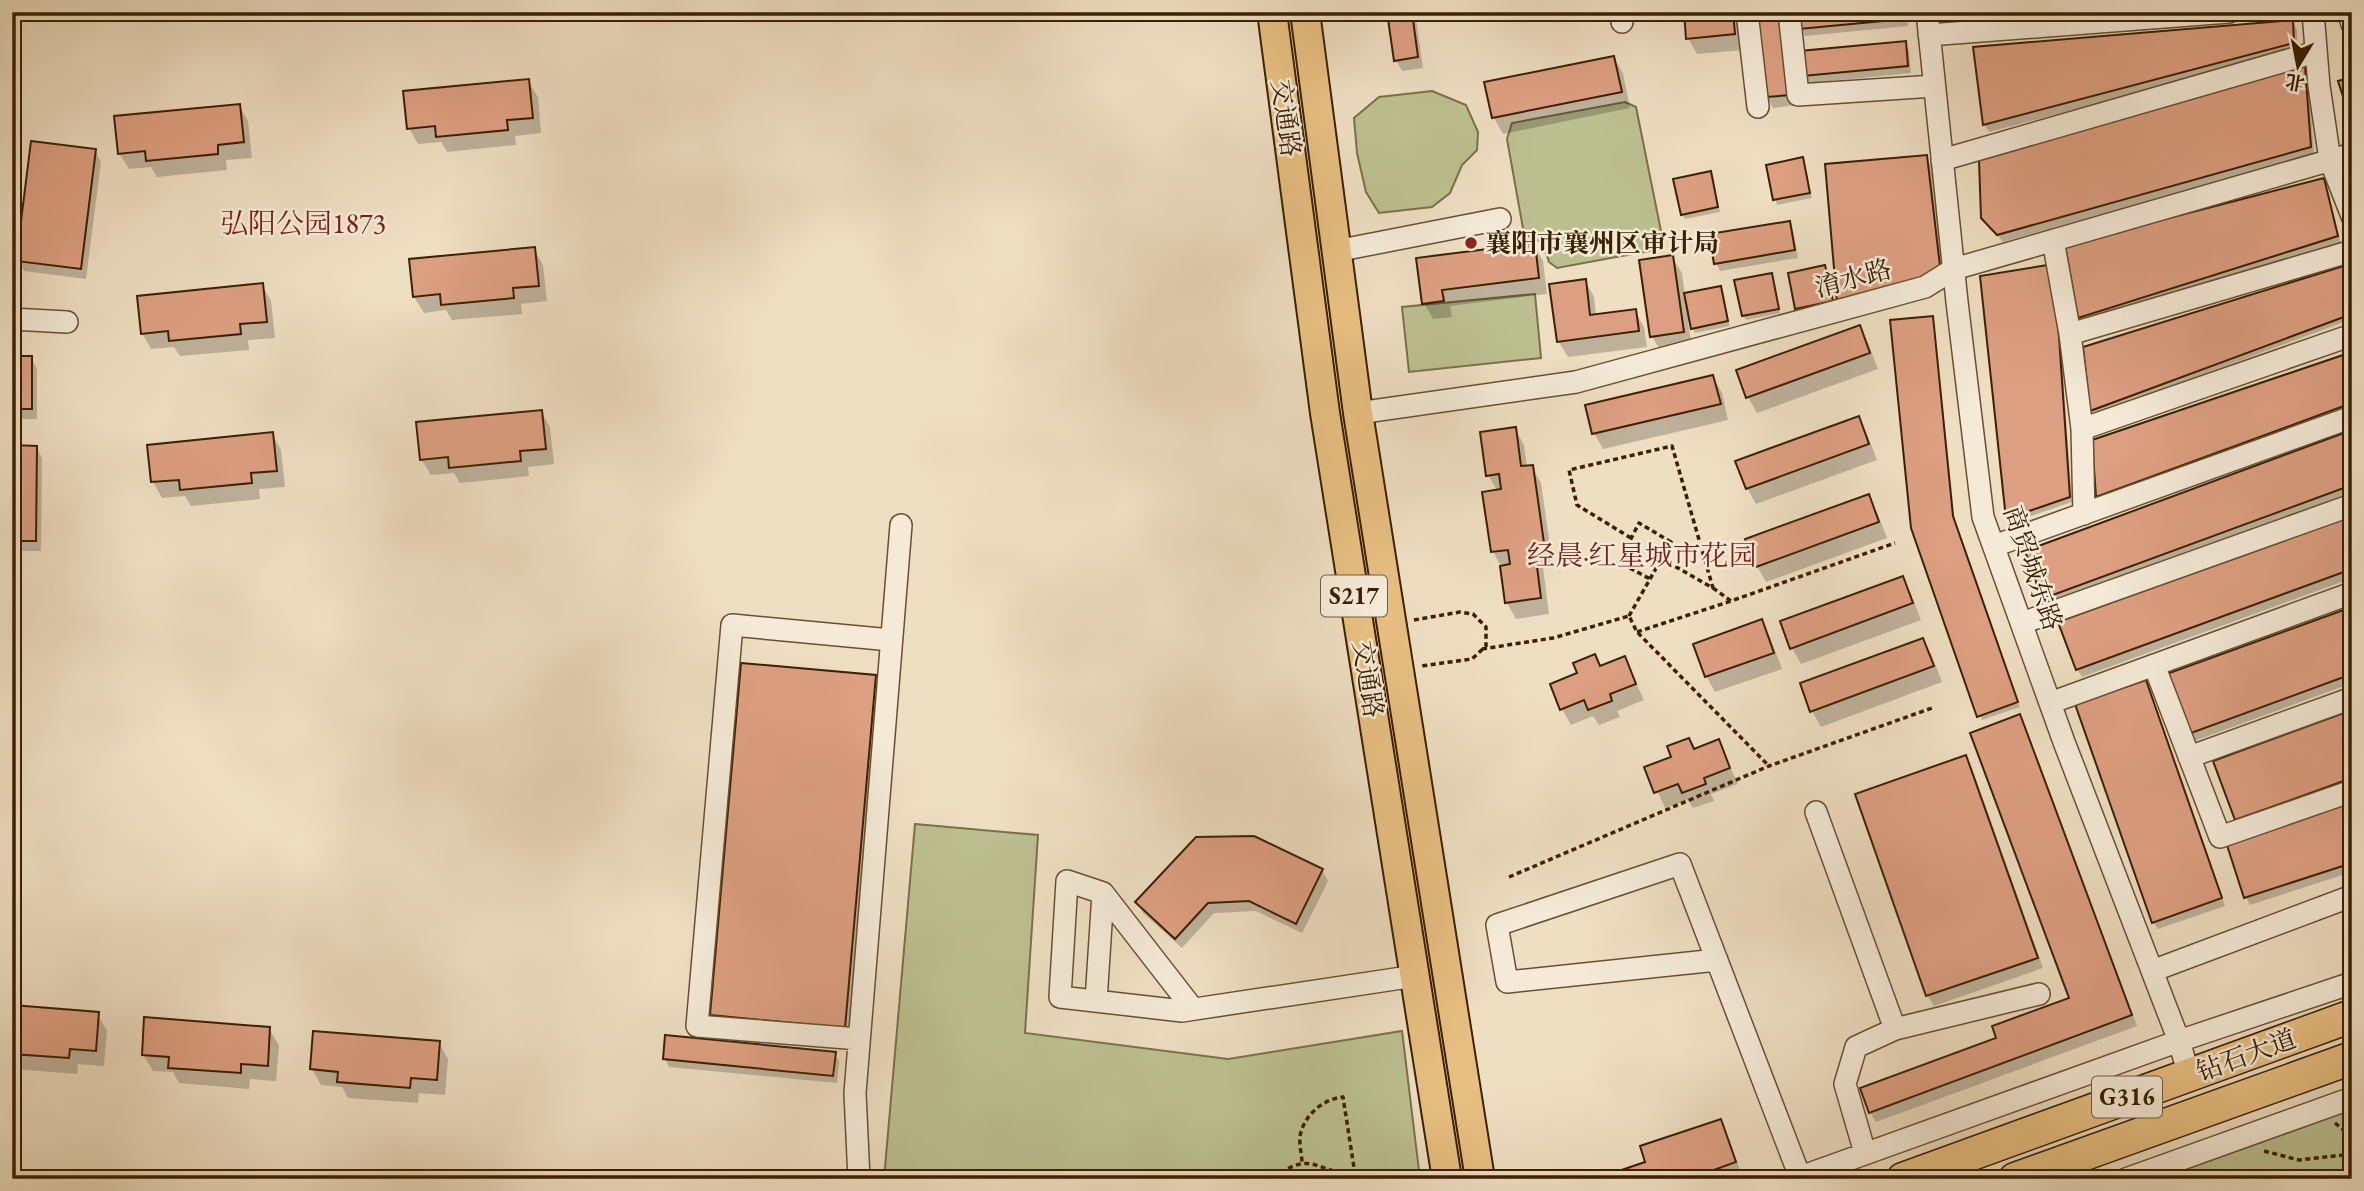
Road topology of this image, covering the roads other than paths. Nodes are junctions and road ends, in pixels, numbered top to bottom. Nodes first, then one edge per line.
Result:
1 (1272, 12) edge
2 (1305, 12) edge
3 (1747, 12) edge
4 (1789, 12) edge
5 (1927, 12) edge
6 (2229, 12) edge
7 (2313, 12) edge
8 (2348, 12) edge
9 (2352, 24) edge
10 (1929, 35) junction
11 (2316, 52) junction
12 (1934, 86) junction
13 (1758, 107) dead end
14 (2352, 154) edge
15 (1942, 160) junction
16 (2330, 160) junction
17 (2352, 216) edge
18 (1500, 219) dead end
19 (2053, 240) junction
20 (1336, 251) junction
21 (2352, 251) edge
22 (1954, 270) junction
23 (12, 319) edge
24 (67, 321) dead end
25 (2070, 334) junction
26 (2352, 335) edge
27 (1358, 413) junction
28 (2352, 417) edge
29 (2082, 429) junction
30 (2352, 505) edge
31 (2084, 514) junction
32 (901, 526) dead end
33 (1994, 546) junction
34 (2352, 593) edge
35 (2022, 623) junction
36 (891, 640) junction
37 (2154, 665) junction
38 (2352, 698) edge
39 (2050, 703) junction
40 (2189, 757) junction
41 (2352, 791) edge
42 (1816, 812) dead end
43 (1104, 893) junction
44 (2352, 896) edge
45 (1717, 960) junction
46 (2152, 971) junction
47 (1415, 976) junction
48 (2352, 984) edge
49 (2039, 994) dead end
50 (1096, 1001) junction
51 (1193, 1009) junction
52 (2352, 1016) edge
53 (1895, 1029) junction
54 (859, 1039) junction
55 (2179, 1041) junction
56 (2352, 1058) edge
57 (2189, 1075) junction
58 (2352, 1098) edge
59 (1865, 1153) junction
60 (1835, 1172) edge
61 (1797, 1178) edge
62 (859, 1179) edge
63 (1447, 1179) edge
64 (1480, 1179) edge
65 (1903, 1179) edge
66 (2015, 1179) edge
67 (2126, 1179) edge

1 - 47 main road, 交通路 / S217
2 - 20 main road, 交通路 / S217
3 - 13 street
4 - 12 street
5 - 10 street, 商贸城东路
6 - 10 street
7 - 11 street
8 - 9 street
10 - 12 street, 商贸城东路
11 - 15 street
11 - 16 street
12 - 15 street, 商贸城东路
14 - 16 street, 淯水路
15 - 22 street, 商贸城东路
16 - 17 street
16 - 19 street, 淯水路
18 - 20 street
19 - 22 street, 淯水路
19 - 25 street
20 - 27 main road, 交通路 / S217
21 - 25 street
22 - 27 street, 淯水路
22 - 33 street, 商贸城东路
23 - 24 street
25 - 29 street
26 - 29 street
27 - 64 main road, 交通路 / S217
28 - 31 street
29 - 31 street
30 - 35 street
31 - 33 street
32 - 36 street
33 - 35 street, 商贸城东路
34 - 37 street
35 - 39 street, 商贸城东路
36 - 54 street
36 - 54 street
37 - 39 street
37 - 40 street
38 - 40 street
39 - 46 street, 商贸城东路
40 - 41 street
42 - 53 street
43 - 50 street
43 - 50 street
43 - 51 street
44 - 46 street
45 - 45 street
45 - 61 street
46 - 55 street, 商贸城东路
47 - 51 street
47 - 63 main road, 交通路 / S217
48 - 55 street
49 - 53 street
50 - 51 street
52 - 57 highway, 钻石大道 / G316
53 - 59 street
54 - 62 street
55 - 57 street, 商贸城东路
55 - 59 street
56 - 66 highway, 钻石大道 / G316
57 - 65 highway, 钻石大道 / G316
58 - 67 street
59 - 60 street
60 - 61 street

